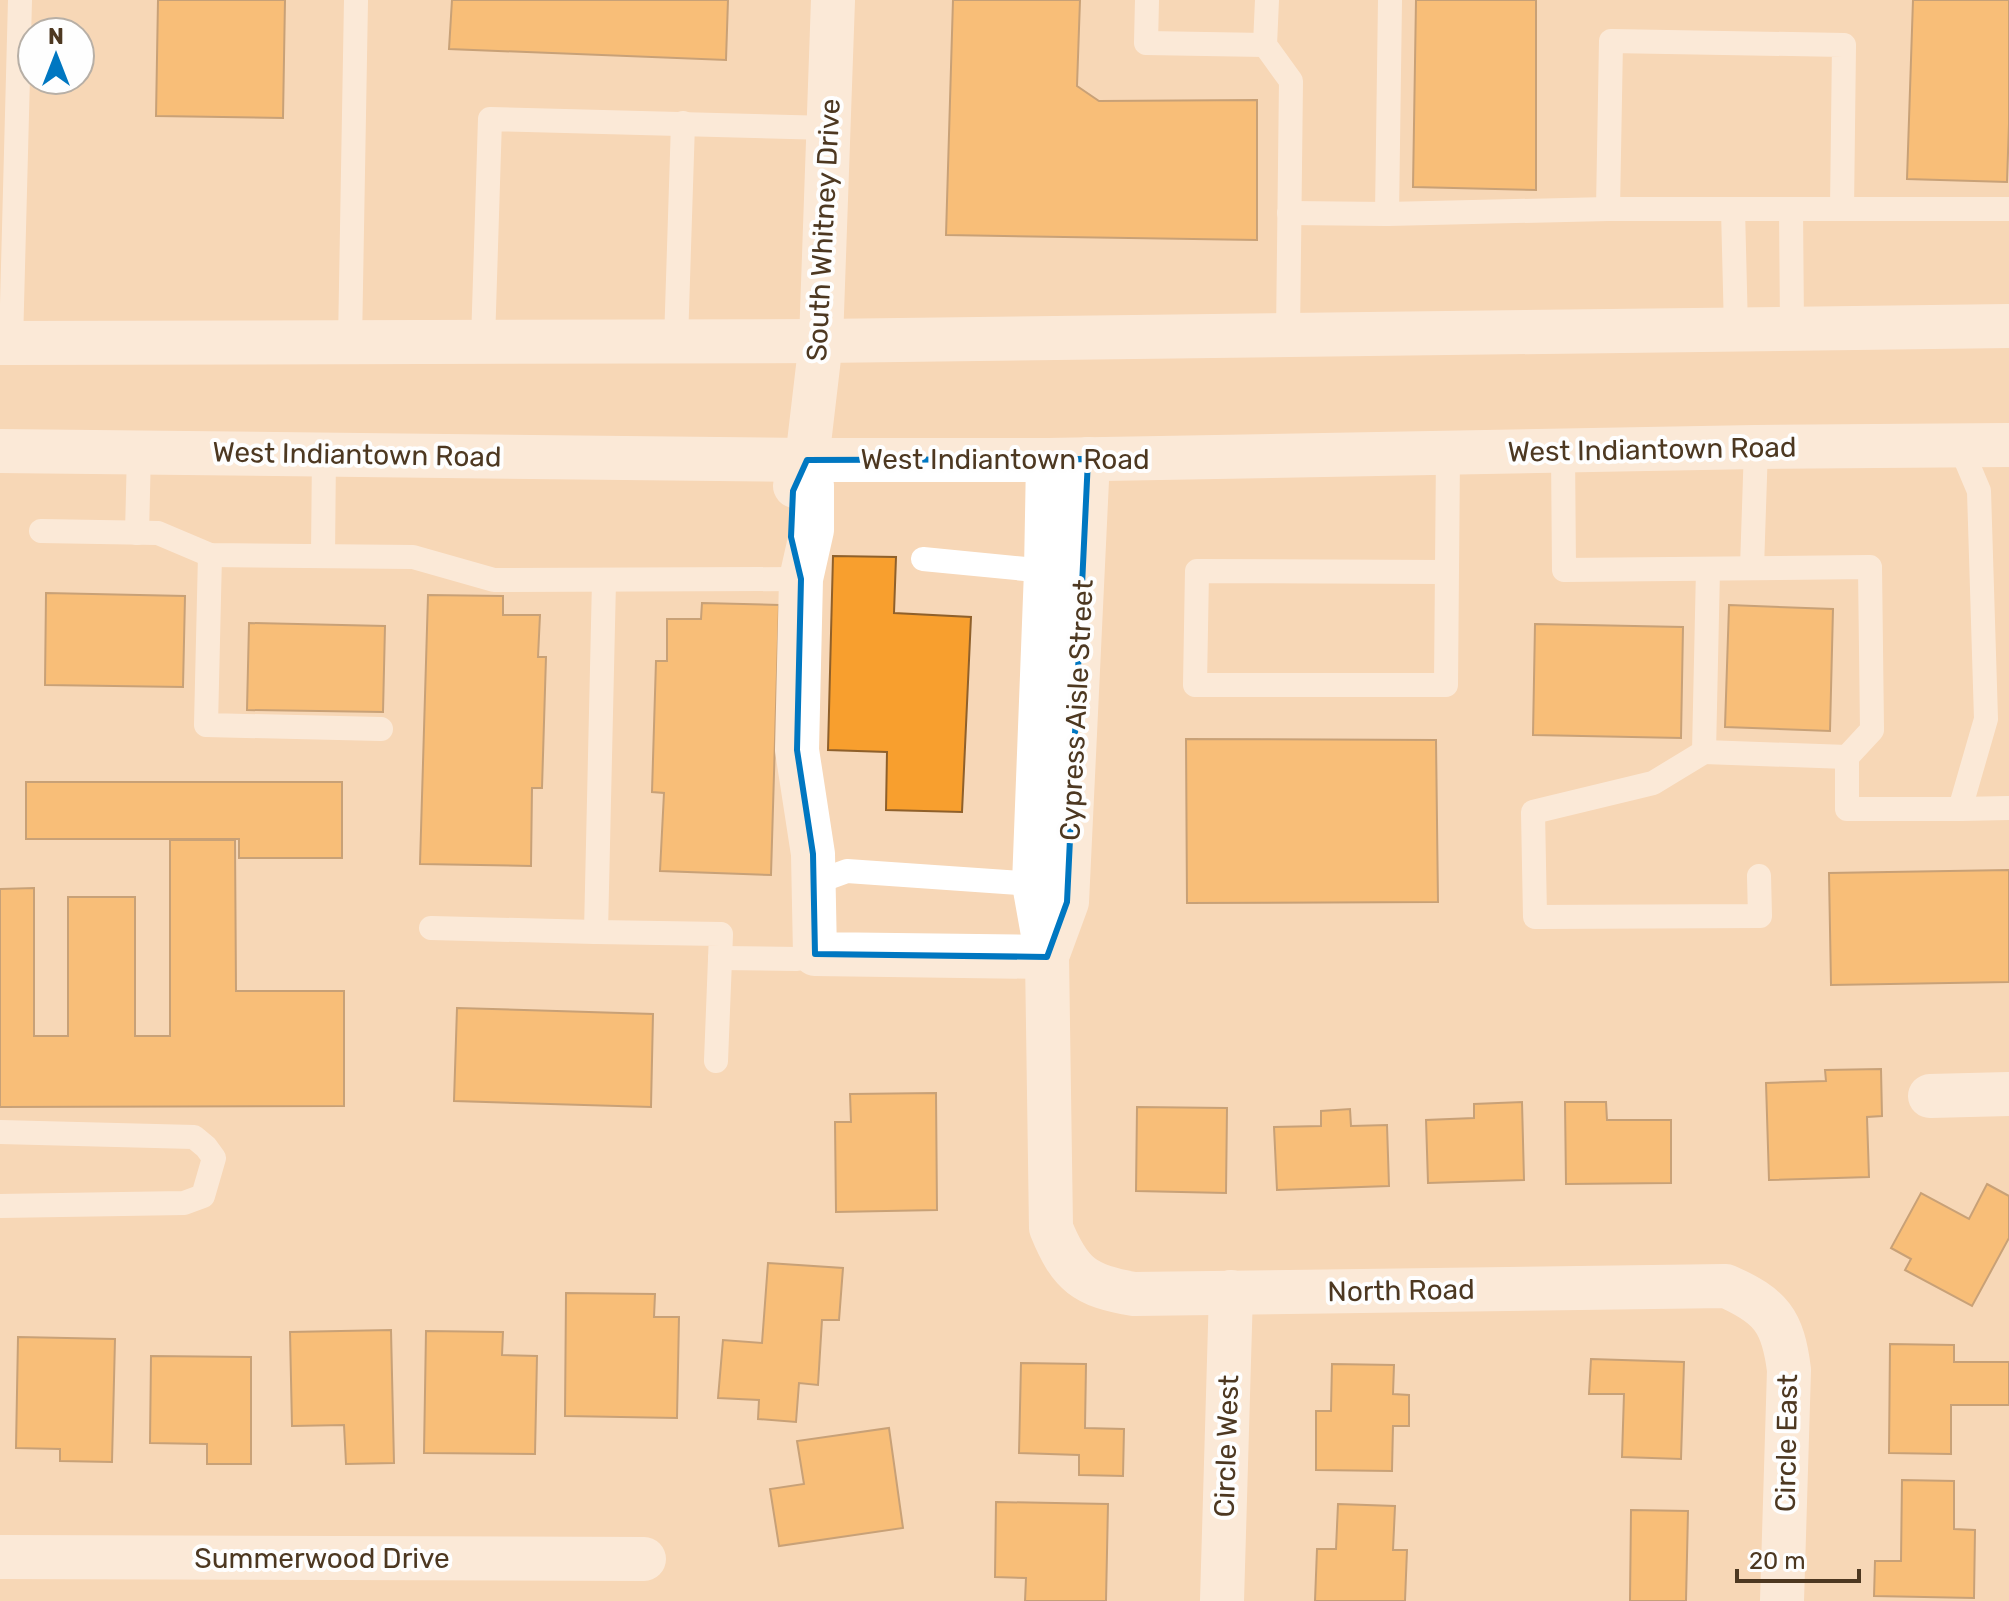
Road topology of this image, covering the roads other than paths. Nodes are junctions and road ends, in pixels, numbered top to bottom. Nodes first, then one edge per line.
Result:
1 (20, 0) edge
2 (356, 0) edge
3 (833, 0) edge
4 (1147, 0) edge
5 (1267, 0) edge
6 (1390, 0) edge
7 (1265, 45) junction
8 (683, 123) junction
9 (829, 128) junction
10 (1608, 209) junction
11 (1733, 209) junction
12 (1791, 209) junction
13 (1842, 209) junction
14 (2009, 209) edge
15 (1289, 213) junction
16 (1387, 214) junction
17 (2009, 326) edge
18 (1792, 328) junction
19 (1736, 330) junction
20 (1288, 335) junction
21 (821, 341) junction
22 (483, 342) junction
23 (676, 342) junction
24 (5, 343) edge
25 (350, 343) junction
26 (2009, 445) edge
27 (1960, 446) junction
28 (1756, 447) junction
29 (0, 451) edge
30 (1563, 451) junction
31 (139, 452) junction
32 (324, 453) junction
33 (1448, 453) junction
34 (807, 460) junction
35 (1068, 460) junction
36 (41, 531) dead end
37 (137, 533) junction
38 (210, 555) junction
39 (323, 556) junction
40 (923, 559) dead end
41 (1752, 568) junction
42 (1708, 569) junction
43 (1046, 571) junction
44 (1446, 572) junction
45 (801, 579) junction
46 (604, 581) junction
47 (1997, 718) edge
48 (381, 729) dead end
49 (1704, 752) junction
50 (1847, 757) junction
51 (2009, 808) edge
52 (1960, 809) junction
53 (1759, 876) dead end
54 (814, 883) junction
55 (1034, 884) junction
56 (431, 928) dead end
57 (596, 932) junction
58 (815, 954) junction
59 (1047, 957) junction
60 (720, 958) junction
61 (716, 1061) dead end
62 (2009, 1094) edge
63 (1930, 1096) dead end
64 (0, 1132) edge
65 (0, 1206) edge
66 (1062, 1255) joint
67 (1231, 1292) junction
68 (1752, 1297) joint
69 (0, 1557) edge
70 (644, 1559) dead end
71 (1222, 1601) edge
72 (1782, 1601) edge

1 - 24 lane
2 - 25 lane
3 - 9 street, South Whitney Drive
4 - 7 lane
5 - 7 lane
6 - 16 lane
7 - 15 lane
8 - 9 lane
8 - 22 lane
8 - 23 lane
9 - 21 street, South Whitney Drive
10 - 11 lane
10 - 13 lane
10 - 16 lane
11 - 12 lane
11 - 19 lane
12 - 13 lane
12 - 18 lane
13 - 14 lane
15 - 16 lane
15 - 20 lane
17 - 18 street
18 - 19 street
19 - 20 street
20 - 21 street
21 - 23 street
21 - 34 street, South Whitney Drive
22 - 23 street
22 - 25 street
24 - 25 street
26 - 27 street, West Indiantown Road
27 - 28 street, West Indiantown Road
27 - 47 lane
28 - 30 street, West Indiantown Road
28 - 41 lane
29 - 31 street, West Indiantown Road
30 - 33 street, West Indiantown Road
30 - 42 lane
31 - 32 street, West Indiantown Road
31 - 37 lane
32 - 34 street, West Indiantown Road
32 - 39 lane
33 - 35 street, West Indiantown Road
33 - 44 lane
34 - 35 street, West Indiantown Road
34 - 45 street, South Whitney Drive
35 - 43 street, Cypress Aisle Street
35 - 59 street, Cypress Aisle Street
36 - 37 lane
37 - 38 lane
38 - 39 lane
38 - 48 lane
39 - 46 lane
40 - 43 lane
41 - 42 lane
41 - 50 lane
42 - 49 lane
43 - 55 street, Cypress Aisle Street
44 - 44 lane
45 - 46 lane
45 - 54 street, South Whitney Drive
46 - 57 lane
47 - 52 lane
49 - 50 lane
49 - 53 lane
50 - 52 lane
51 - 52 lane
54 - 55 lane
54 - 58 street, South Whitney Drive
55 - 59 street, Cypress Aisle Street
56 - 57 lane
57 - 60 lane
58 - 59 street
58 - 60 lane
59 - 66 street, Cypress Aisle Street
60 - 61 lane
62 - 63 street
64 - 65 lane
66 - 67 street, North Road
67 - 68 street, North Road
67 - 71 street, Circle West
68 - 72 street, Circle East
69 - 70 street, Summerwood Drive

